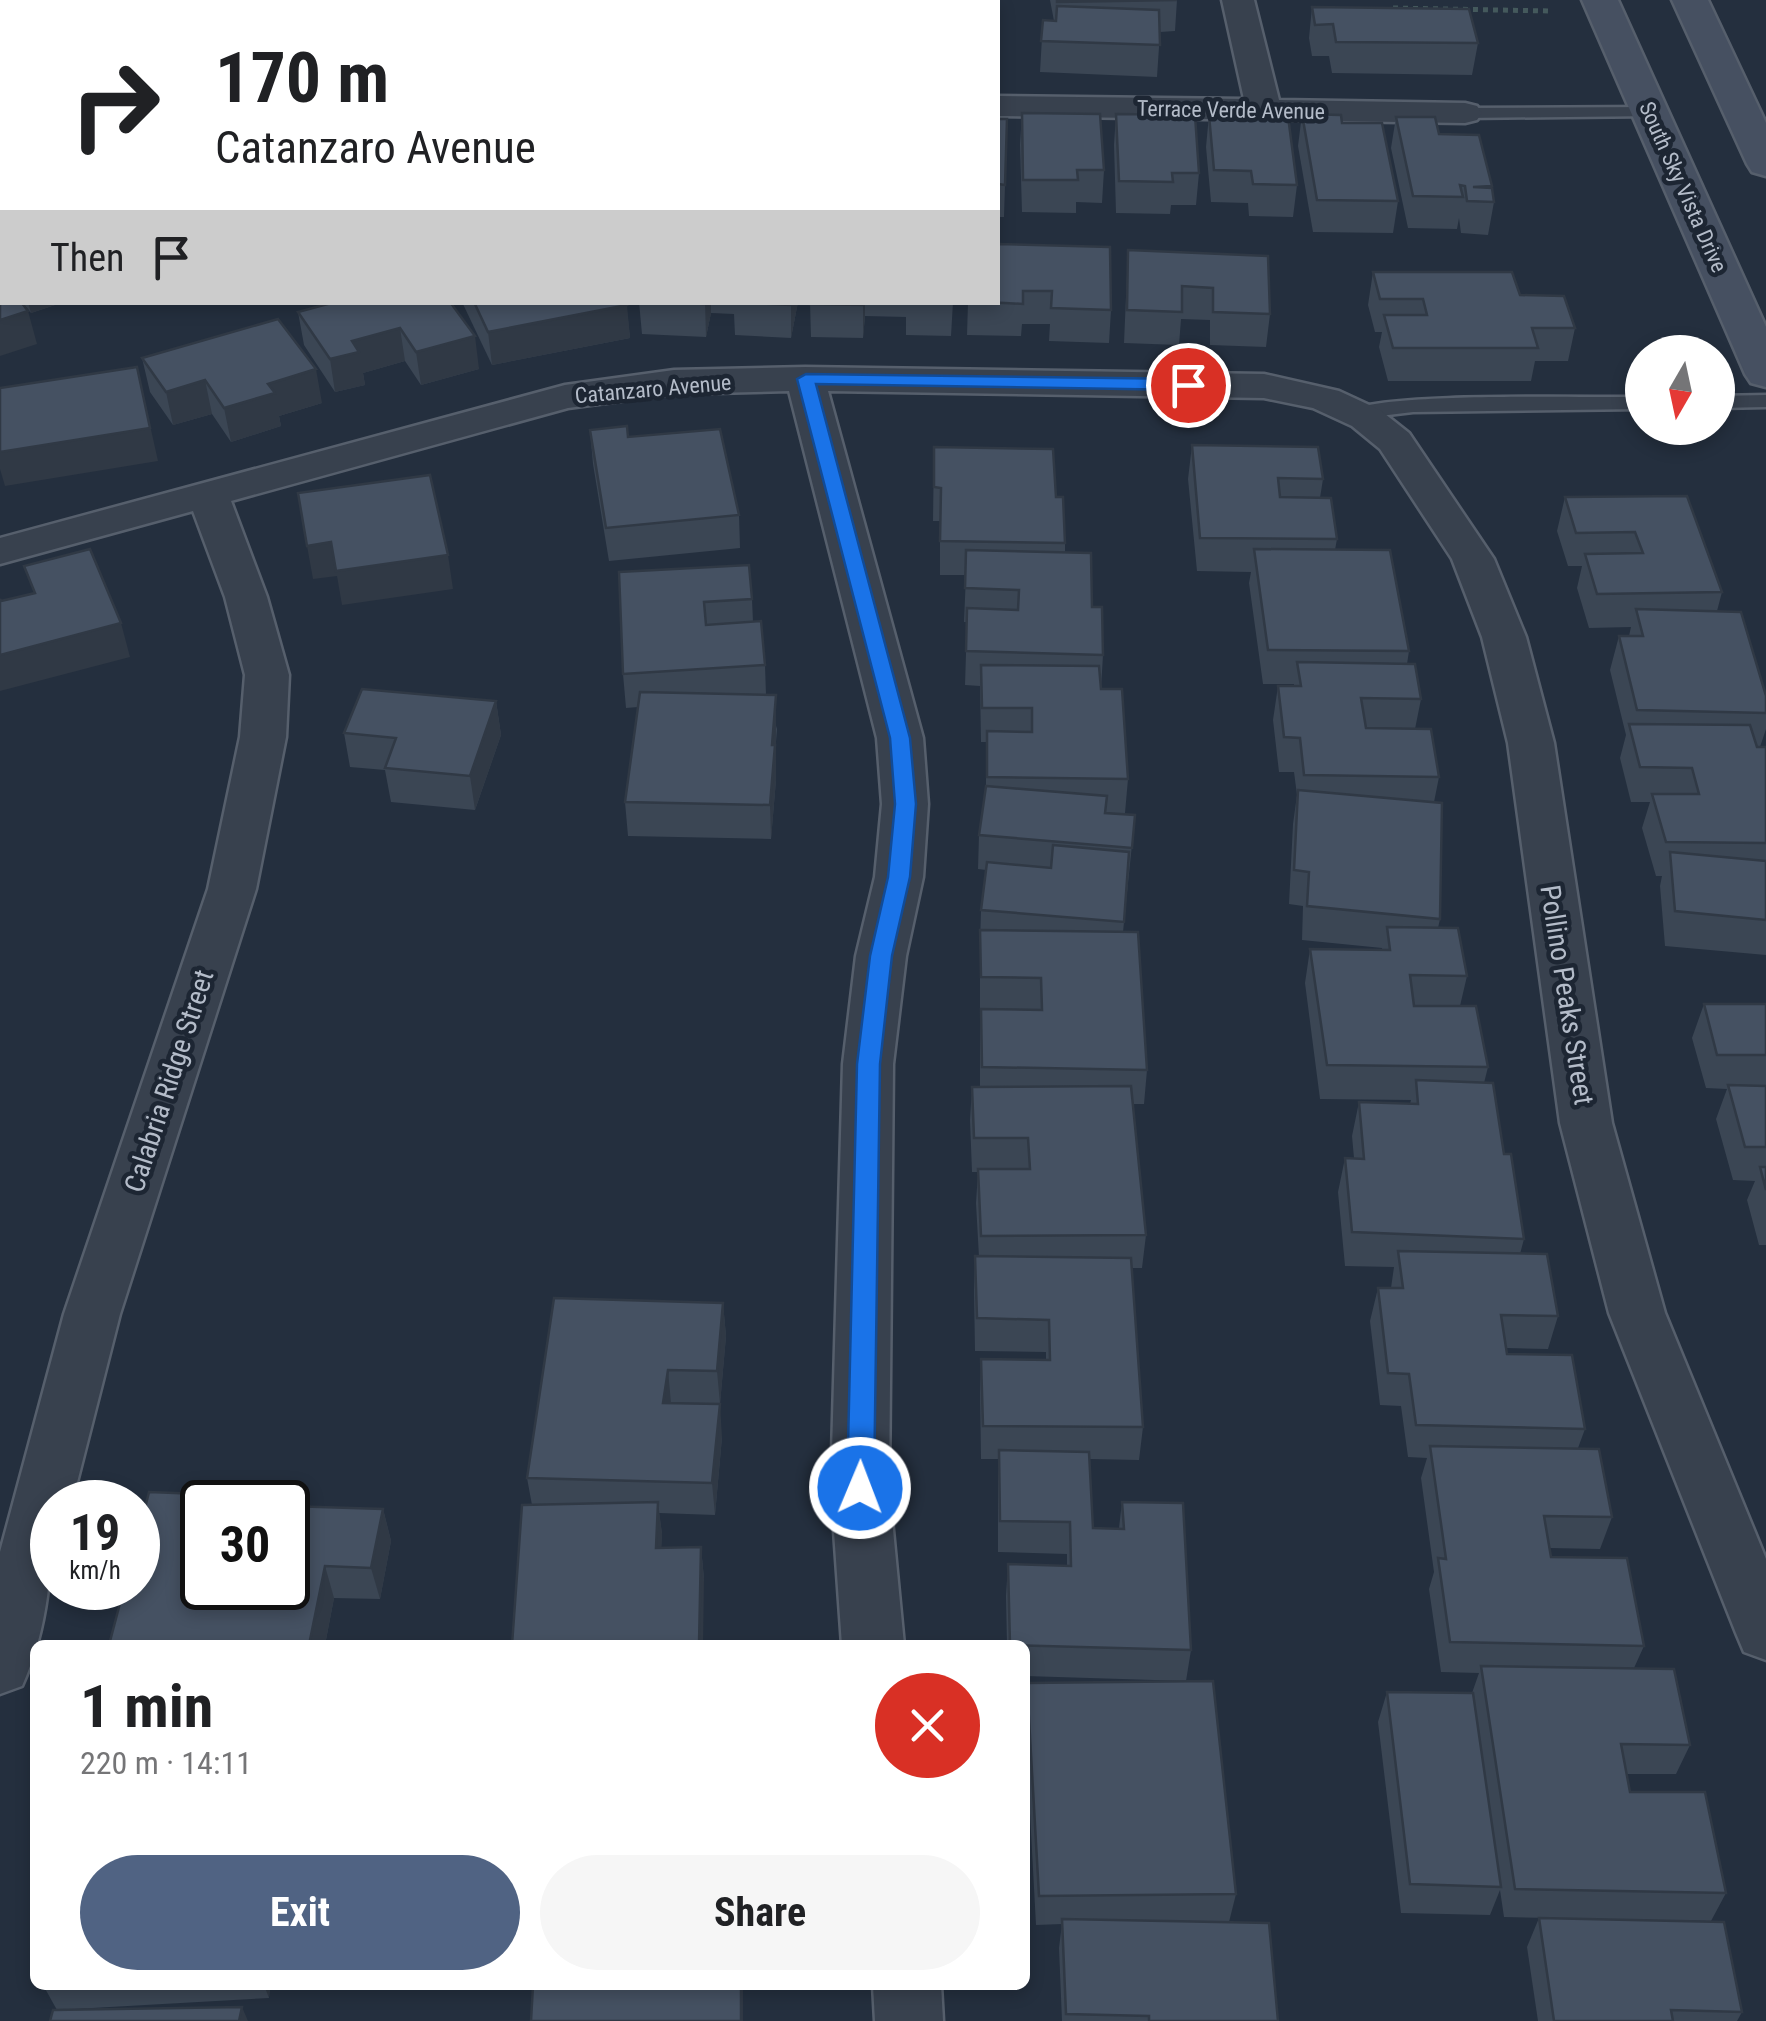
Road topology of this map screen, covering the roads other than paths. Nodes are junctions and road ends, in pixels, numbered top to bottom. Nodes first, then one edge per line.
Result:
1 (1238, 0) edge
2 (1600, 0) edge
3 (1690, 0) edge
4 (1000, 106) edge
5 (1264, 110) junction
6 (1650, 112) junction
7 (1464, 113) joint
8 (1766, 164) edge
9 (1766, 374) edge
10 (806, 379) junction
11 (1766, 401) edge
12 (1735, 402) edge
13 (1625, 403) edge
14 (1340, 406) junction
15 (208, 495) junction
16 (0, 551) edge
17 (1766, 1633) edge
18 (873, 1640) edge
19 (0, 1666) edge
20 (907, 1990) edge
21 (908, 2021) edge

1 - 5 street
2 - 6 main road, South Sky Vista Drive
3 - 8 main road
4 - 5 street, Terrace Verde Avenue
5 - 7 street, Terrace Verde Avenue
6 - 7 lane
6 - 9 main road, South Sky Vista Drive
10 - 14 street, Catanzaro Avenue
10 - 15 street, Catanzaro Avenue
10 - 18 street
11 - 12 lane
13 - 14 lane
14 - 17 street, Pollino Peaks Street
15 - 16 street, Catanzaro Avenue
15 - 19 street, Calabria Ridge Street
20 - 21 street

